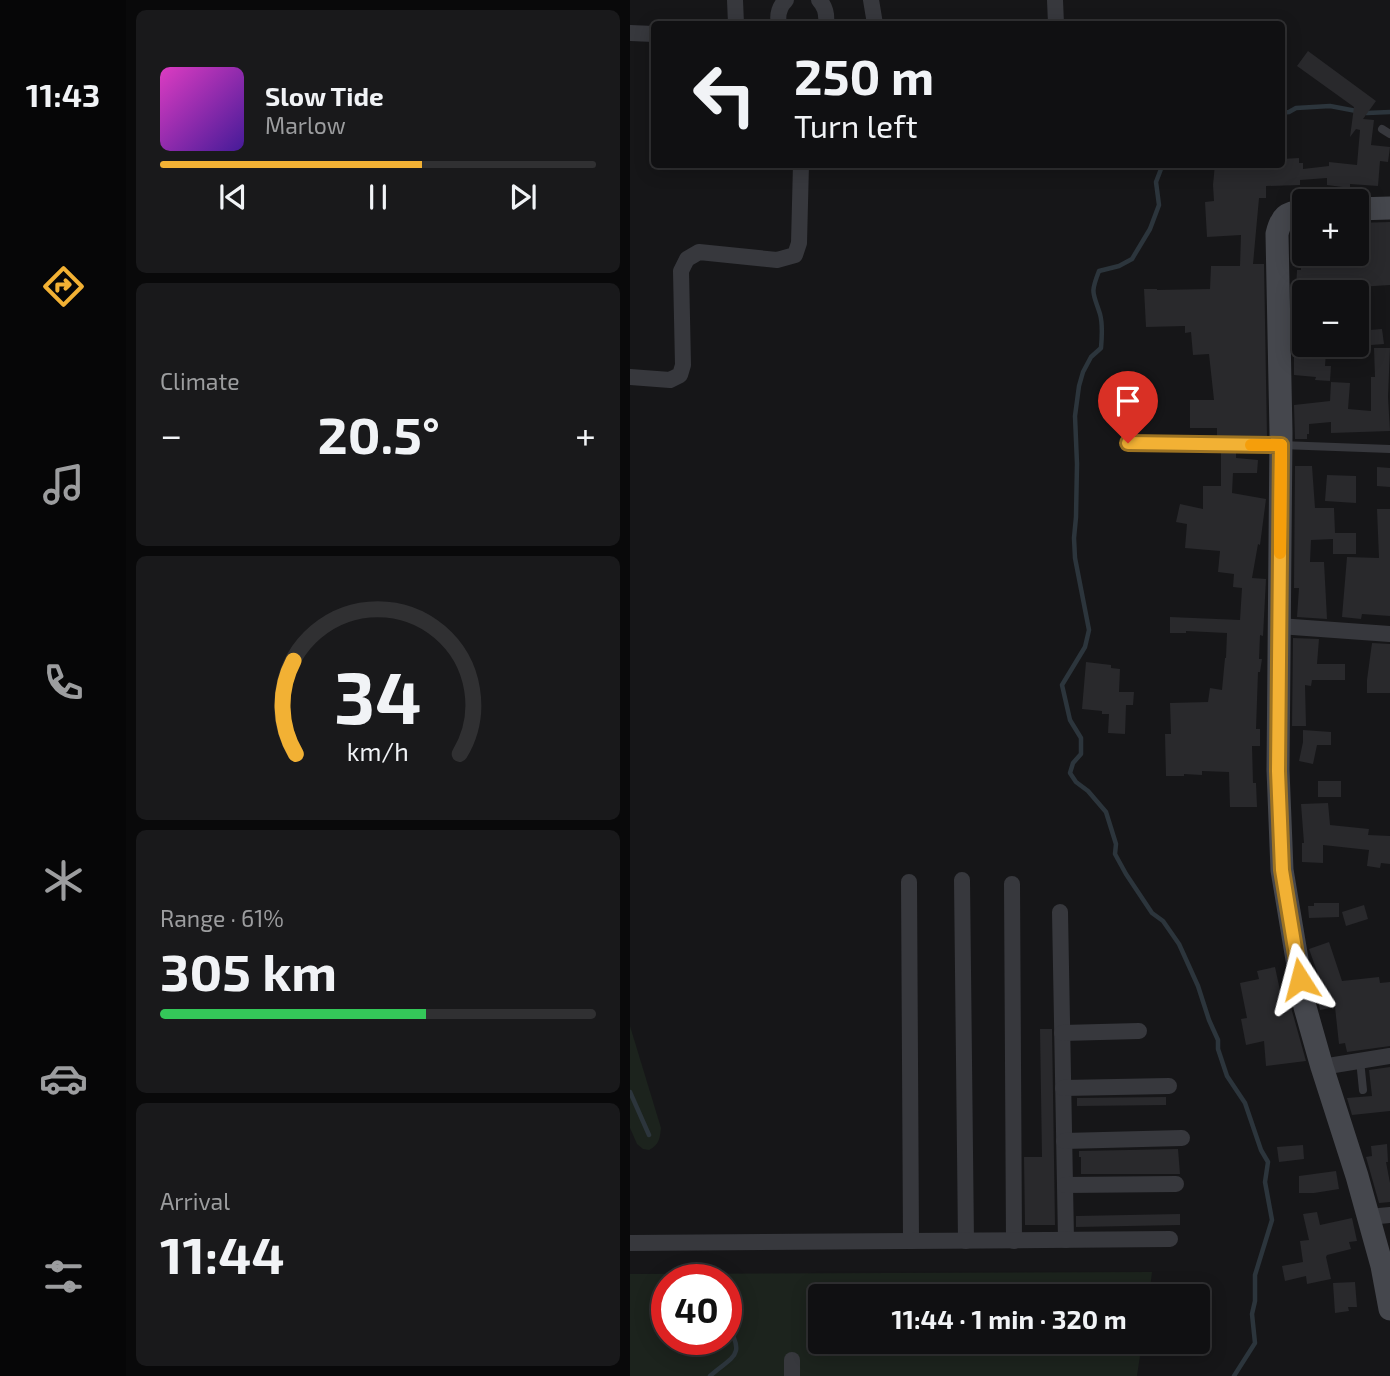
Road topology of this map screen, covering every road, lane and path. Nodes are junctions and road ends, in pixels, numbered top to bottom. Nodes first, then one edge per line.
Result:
1 (735, 0) edge
2 (786, 0) edge
3 (819, 0) edge
4 (871, 0) edge
5 (1055, 0) edge
6 (736, 21) edge
7 (779, 21) edge
8 (826, 21) edge
9 (874, 21) edge
10 (1056, 21) edge
11 (630, 33) edge
12 (651, 34) edge
13 (1382, 129) dead end
14 (1390, 134) edge
15 (801, 168) edge
16 (1390, 208) edge
17 (1369, 209) edge
18 (1292, 212) edge
19 (630, 377) edge
20 (1128, 443) dead end
21 (1281, 445) junction
22 (1390, 449) edge
23 (1279, 626) junction
24 (1390, 634) edge
25 (962, 880) dead end
26 (909, 882) dead end
27 (1012, 884) dead end
28 (1060, 912) dead end
29 (1139, 1031) dead end
30 (1062, 1033) junction
31 (1390, 1056) edge
32 (1360, 1060) junction
33 (1322, 1067) junction
34 (1169, 1086) dead end
35 (1063, 1088) junction
36 (1363, 1090) dead end
37 (1182, 1138) dead end
38 (1064, 1141) junction
39 (1176, 1184) dead end
40 (1065, 1185) junction
41 (1379, 1216) edge
42 (1170, 1239) dead end
43 (1066, 1240) junction
44 (911, 1241) junction
45 (966, 1241) junction
46 (1014, 1241) junction
47 (630, 1243) edge
48 (1390, 1309) edge

1 - 6 street
2 - 7 street
3 - 8 street
4 - 9 street
5 - 10 street
11 - 12 street
13 - 14 lane
15 - 19 street
16 - 17 street
18 - 21 street
20 - 21 lane
21 - 22 lane
21 - 23 street
23 - 24 street
23 - 33 street
25 - 45 street
26 - 44 street
27 - 46 street
28 - 30 street
29 - 30 street
30 - 35 street
31 - 32 street
32 - 33 street
32 - 36 lane
33 - 41 street
34 - 35 street
35 - 38 street
37 - 38 street
38 - 40 street
39 - 40 street
40 - 43 street
41 - 48 street
42 - 43 street
43 - 46 street
44 - 45 street
44 - 47 street
45 - 46 street

